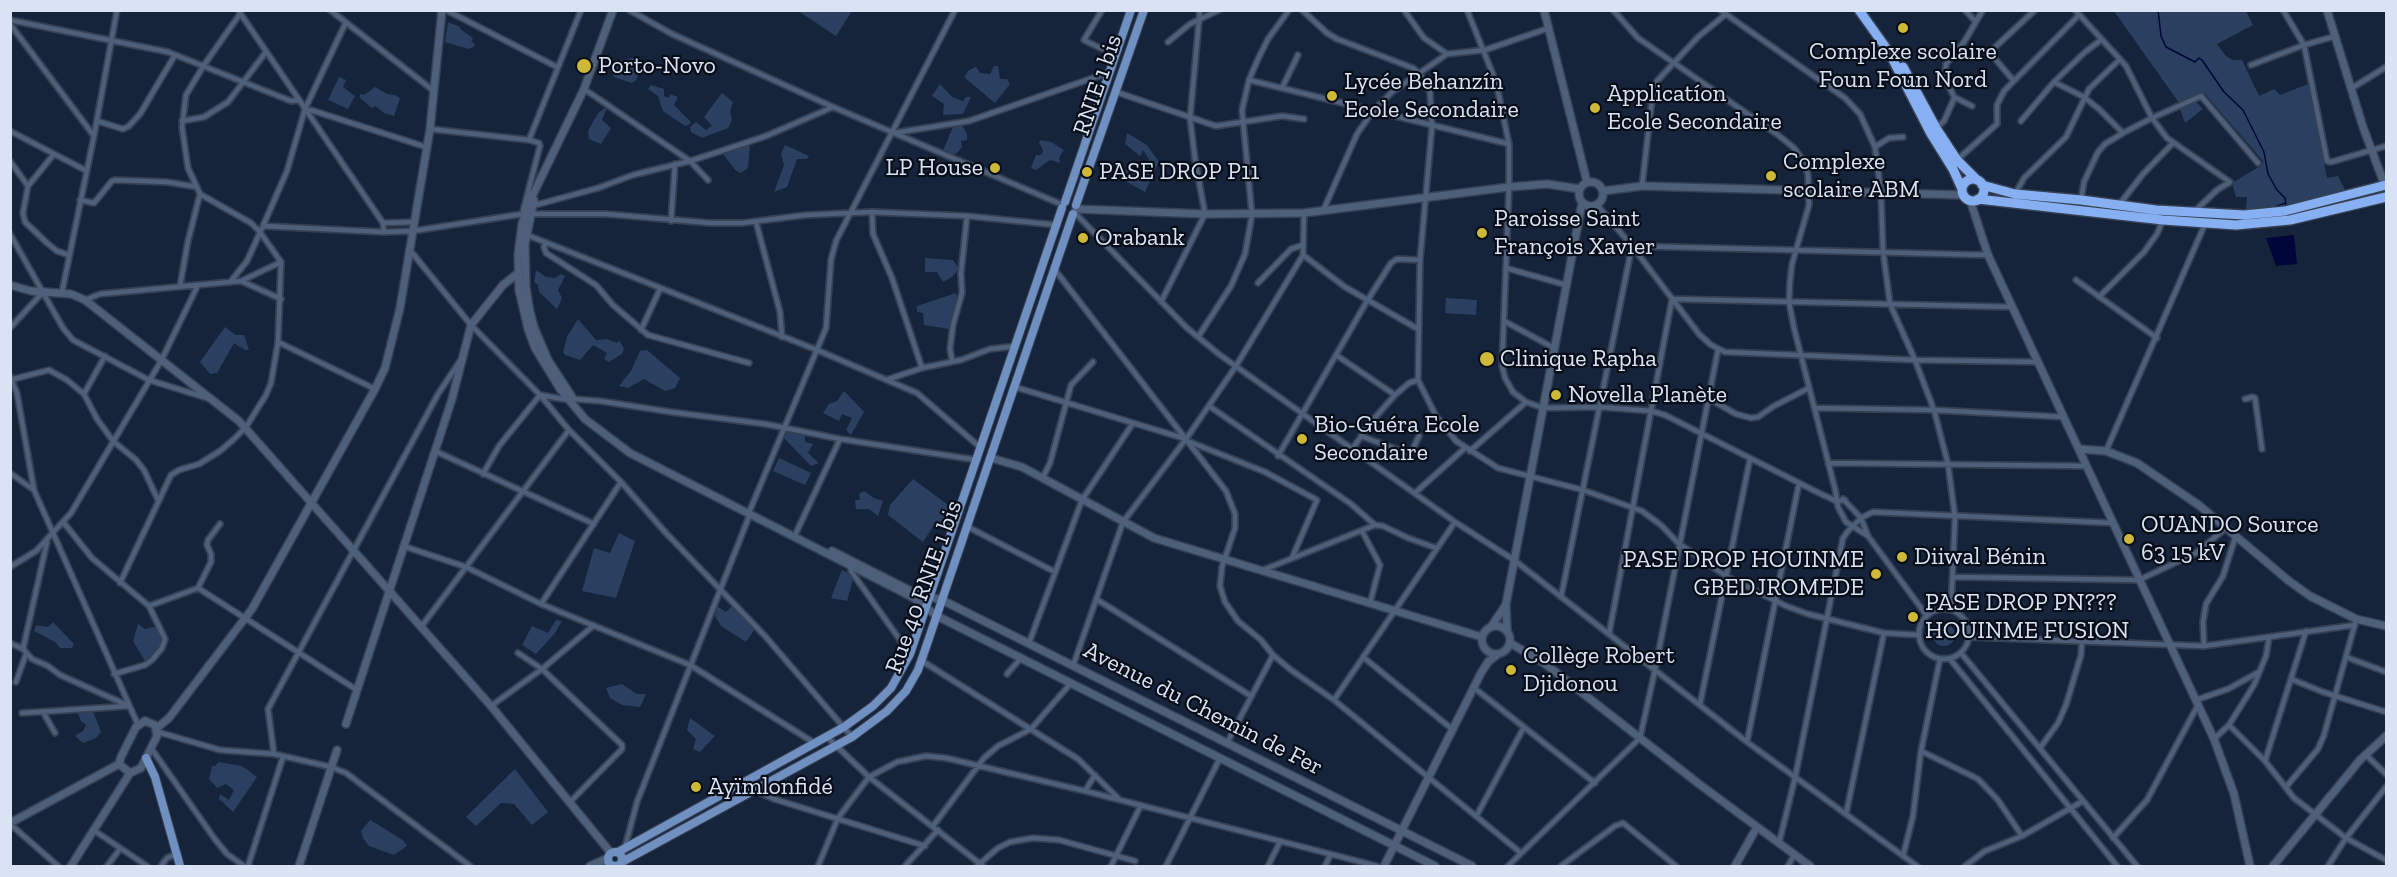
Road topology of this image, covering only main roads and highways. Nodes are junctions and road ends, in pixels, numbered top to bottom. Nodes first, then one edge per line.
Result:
1 (1131, 10) edge
2 (1144, 10) edge
3 (1859, 10) edge
4 (1866, 10) edge
5 (1979, 182) junction
6 (2386, 185) edge
7 (1968, 196) junction
8 (2386, 197) edge
9 (1063, 205) junction
10 (1075, 210) junction
11 (146, 758) road end
12 (614, 861) edge
13 (180, 867) edge

1 - 9 main road, Rue 40 RNIE 1 bis
2 - 10 main road, RNIE 1 bis
3 - 7 highway
4 - 5 highway
5 - 6 highway
5 - 7 highway
5 - 7 highway
7 - 8 highway
9 - 10 main road
9 - 10 main road
9 - 12 main road, Rue 40 RNIE 1 bis
10 - 12 main road, Rue 40 RNIE 1 bis
11 - 13 main road

